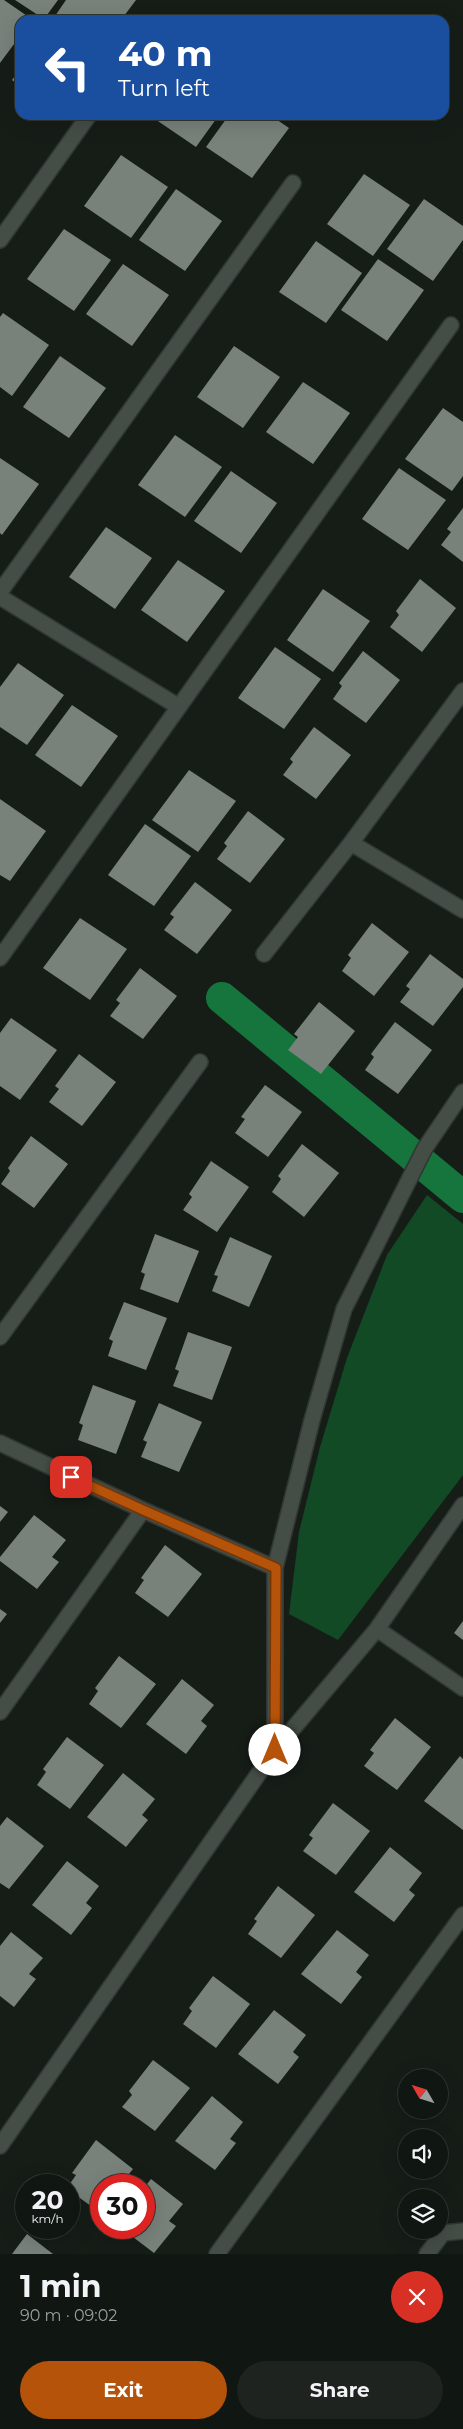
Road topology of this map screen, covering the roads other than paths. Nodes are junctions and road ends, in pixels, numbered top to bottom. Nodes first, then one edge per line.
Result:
1 (85, 120) edge
2 (293, 183) dead end
3 (0, 240) edge
4 (451, 325) dead end
5 (0, 592) edge
6 (0, 597) edge
7 (463, 691) edge
8 (178, 707) junction
9 (350, 843) junction
10 (463, 910) edge
11 (264, 954) dead end
12 (0, 958) edge
13 (200, 1062) dead end
14 (463, 1092) edge
15 (0, 1337) edge
16 (0, 1443) edge
17 (463, 1504) edge
18 (143, 1510) junction
19 (276, 1568) junction
20 (377, 1629) junction
21 (463, 1688) edge
22 (0, 1712) edge
23 (275, 1750) junction
24 (463, 1915) edge
25 (0, 2146) edge
26 (463, 2231) edge
27 (217, 2254) edge
28 (426, 2254) edge

1 - 3 street
2 - 5 street
4 - 8 street
6 - 8 street
7 - 9 street
8 - 12 street
9 - 10 street
9 - 11 street
13 - 15 street
14 - 19 street
16 - 18 street
17 - 20 street
18 - 19 street
18 - 22 street
19 - 23 street
20 - 21 street
20 - 23 street
23 - 25 street
24 - 27 street
26 - 28 street

